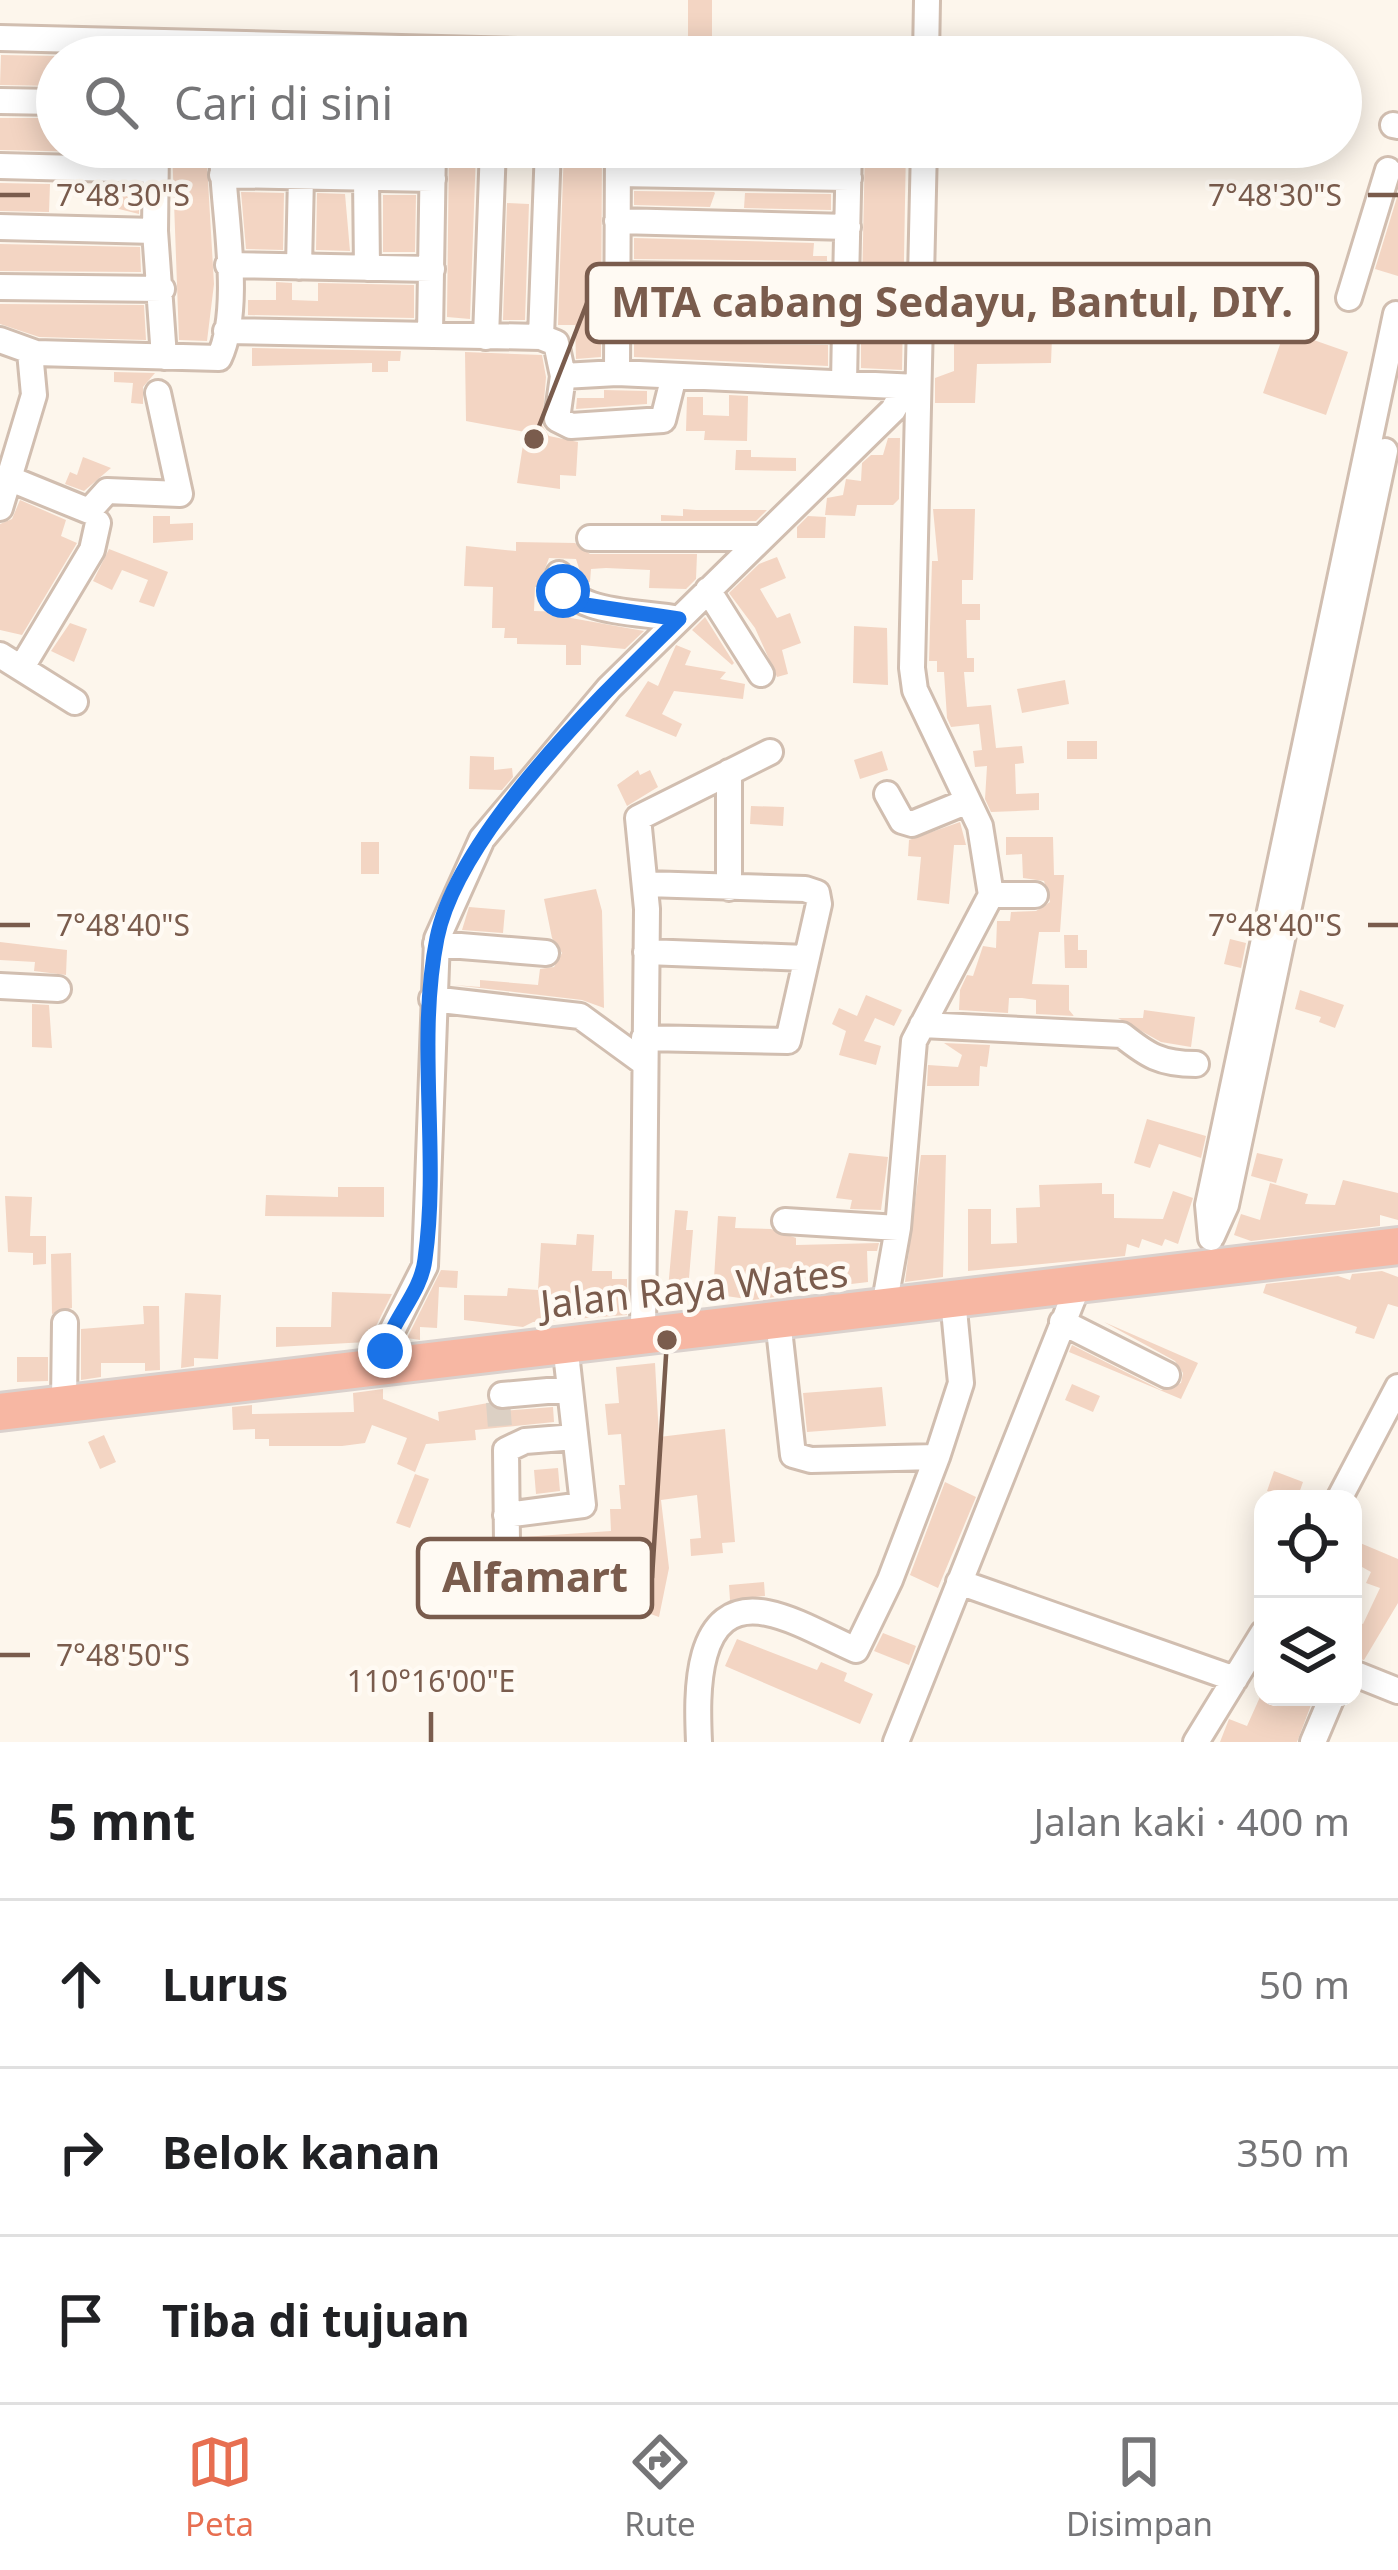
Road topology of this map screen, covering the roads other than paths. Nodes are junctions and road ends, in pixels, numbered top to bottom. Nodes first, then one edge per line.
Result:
1 (927, 0) edge
2 (926, 36) edge
3 (0, 38) edge
4 (36, 40) edge
5 (0, 101) edge
6 (36, 102) edge
7 (36, 164) edge
8 (0, 166) edge
9 (156, 168) edge
10 (222, 168) edge
11 (433, 168) edge
12 (492, 168) edge
13 (547, 168) edge
14 (618, 168) edge
15 (849, 168) edge
16 (923, 168) edge
17 (1388, 170) dead end
18 (618, 173) junction
19 (222, 175) junction
20 (301, 176) junction
21 (366, 177) junction
22 (849, 178) junction
23 (433, 179) junction
24 (617, 220) junction
25 (0, 227) edge
26 (848, 227) junction
27 (155, 230) junction
28 (228, 265) junction
29 (299, 266) junction
30 (367, 268) junction
31 (432, 268) junction
32 (616, 275) junction
33 (847, 278) junction
34 (0, 287) edge
35 (162, 290) junction
36 (1397, 315) edge
37 (616, 326) junction
38 (845, 329) junction
39 (226, 331) junction
40 (430, 334) junction
41 (486, 337) junction
42 (541, 338) junction
43 (0, 340) edge
44 (1394, 350) edge
45 (30, 352) junction
46 (164, 357) junction
47 (617, 373) junction
48 (563, 376) junction
49 (674, 376) junction
50 (844, 383) junction
51 (912, 387) junction
52 (1398, 390) edge
53 (158, 393) dead end
54 (13, 480) junction
55 (0, 508) edge
56 (98, 523) dead end
57 (590, 538) dead end
58 (760, 538) junction
59 (559, 574) dead end
60 (708, 590) junction
61 (679, 619) junction
62 (11, 661) edge
63 (761, 674) dead end
64 (75, 702) dead end
65 (770, 752) dead end
66 (729, 772) junction
67 (886, 794) dead end
68 (968, 801) junction
69 (646, 884) junction
70 (729, 888) junction
71 (991, 895) junction
72 (1035, 895) dead end
73 (436, 944) junction
74 (646, 952) junction
75 (546, 953) dead end
76 (806, 958) junction
77 (0, 986) edge
78 (58, 989) dead end
79 (432, 999) junction
80 (922, 1025) junction
81 (644, 1050) junction
82 (1196, 1064) dead end
83 (785, 1221) dead end
84 (898, 1228) junction
85 (1398, 1246) edge
86 (1209, 1253) junction
87 (1079, 1283) junction
88 (953, 1299) junction
89 (884, 1307) junction
90 (778, 1320) junction
91 (1062, 1322) junction
92 (65, 1323) dead end
93 (643, 1335) junction
94 (565, 1344) junction
95 (496, 1351) junction
96 (385, 1365) junction
97 (1167, 1375) dead end
98 (1398, 1387) edge
99 (570, 1389) junction
100 (64, 1403) junction
101 (0, 1412) edge
102 (575, 1437) junction
103 (937, 1456) junction
104 (1345, 1490) edge
105 (506, 1515) junction
106 (507, 1543) dead end
107 (959, 1582) junction
108 (1254, 1648) edge
109 (1362, 1676) edge
110 (1235, 1678) junction
111 (1398, 1690) edge
112 (1328, 1706) edge
113 (1204, 1740) edge
114 (699, 1742) edge
115 (896, 1742) edge
116 (1312, 1742) edge

1 - 2 street
3 - 4 street
5 - 6 street
7 - 8 street
9 - 27 street
10 - 19 street
11 - 23 street
12 - 41 street
13 - 42 street
14 - 18 street
15 - 22 street
16 - 51 street
17 - 36 street
18 - 22 street
18 - 24 street
19 - 20 street
19 - 28 street
20 - 21 street
20 - 29 street
21 - 23 street
21 - 30 street
22 - 26 street
23 - 31 street
24 - 26 street
24 - 32 street
25 - 27 street
26 - 33 street
27 - 35 street
28 - 29 street
28 - 39 street
29 - 30 street
30 - 31 street
31 - 40 street
32 - 33 street
32 - 37 street
33 - 38 street
34 - 35 street
35 - 46 street
36 - 44 street
37 - 38 street
37 - 47 street
38 - 50 street
39 - 40 street
39 - 46 street
40 - 41 street
41 - 42 street
42 - 48 street
43 - 45 street
44 - 86 street
45 - 46 street
45 - 54 street
47 - 48 street
47 - 49 street
48 - 49 street
49 - 50 street
50 - 51 street
51 - 58 street
51 - 68 street
52 - 86 street
53 - 54 street
54 - 55 street
56 - 62 street
57 - 58 street
58 - 60 street
59 - 61 street
60 - 61 street
60 - 63 street
61 - 73 street
62 - 64 street
65 - 66 street
66 - 69 street
66 - 70 street
67 - 68 street
68 - 71 street
69 - 70 street
69 - 74 street
70 - 76 street
71 - 72 street
71 - 80 street
73 - 75 street
73 - 79 street
74 - 76 street
74 - 81 street
76 - 81 street
77 - 78 street
79 - 81 street
79 - 96 street
80 - 82 street
80 - 84 street
81 - 93 street
83 - 84 street
84 - 89 street
85 - 86 highway, Jalan Raya Wates
86 - 87 highway, Jalan Raya Wates
87 - 88 highway, Jalan Raya Wates
87 - 91 street
88 - 89 highway, Jalan Raya Wates
88 - 103 street
89 - 90 highway, Jalan Raya Wates
90 - 93 highway, Jalan Raya Wates
90 - 103 street
91 - 97 street
91 - 107 street
92 - 100 street
93 - 94 highway, Jalan Raya Wates
94 - 95 highway, Jalan Raya Wates
94 - 99 street
95 - 96 highway, Jalan Raya Wates
95 - 99 street
96 - 100 highway, Jalan Raya Wates
98 - 104 street
99 - 102 street
100 - 101 highway, Jalan Raya Wates
102 - 105 street
102 - 105 street
103 - 114 street
105 - 106 street
107 - 110 street
107 - 115 street
108 - 110 street
109 - 111 street
110 - 113 street
112 - 116 street

